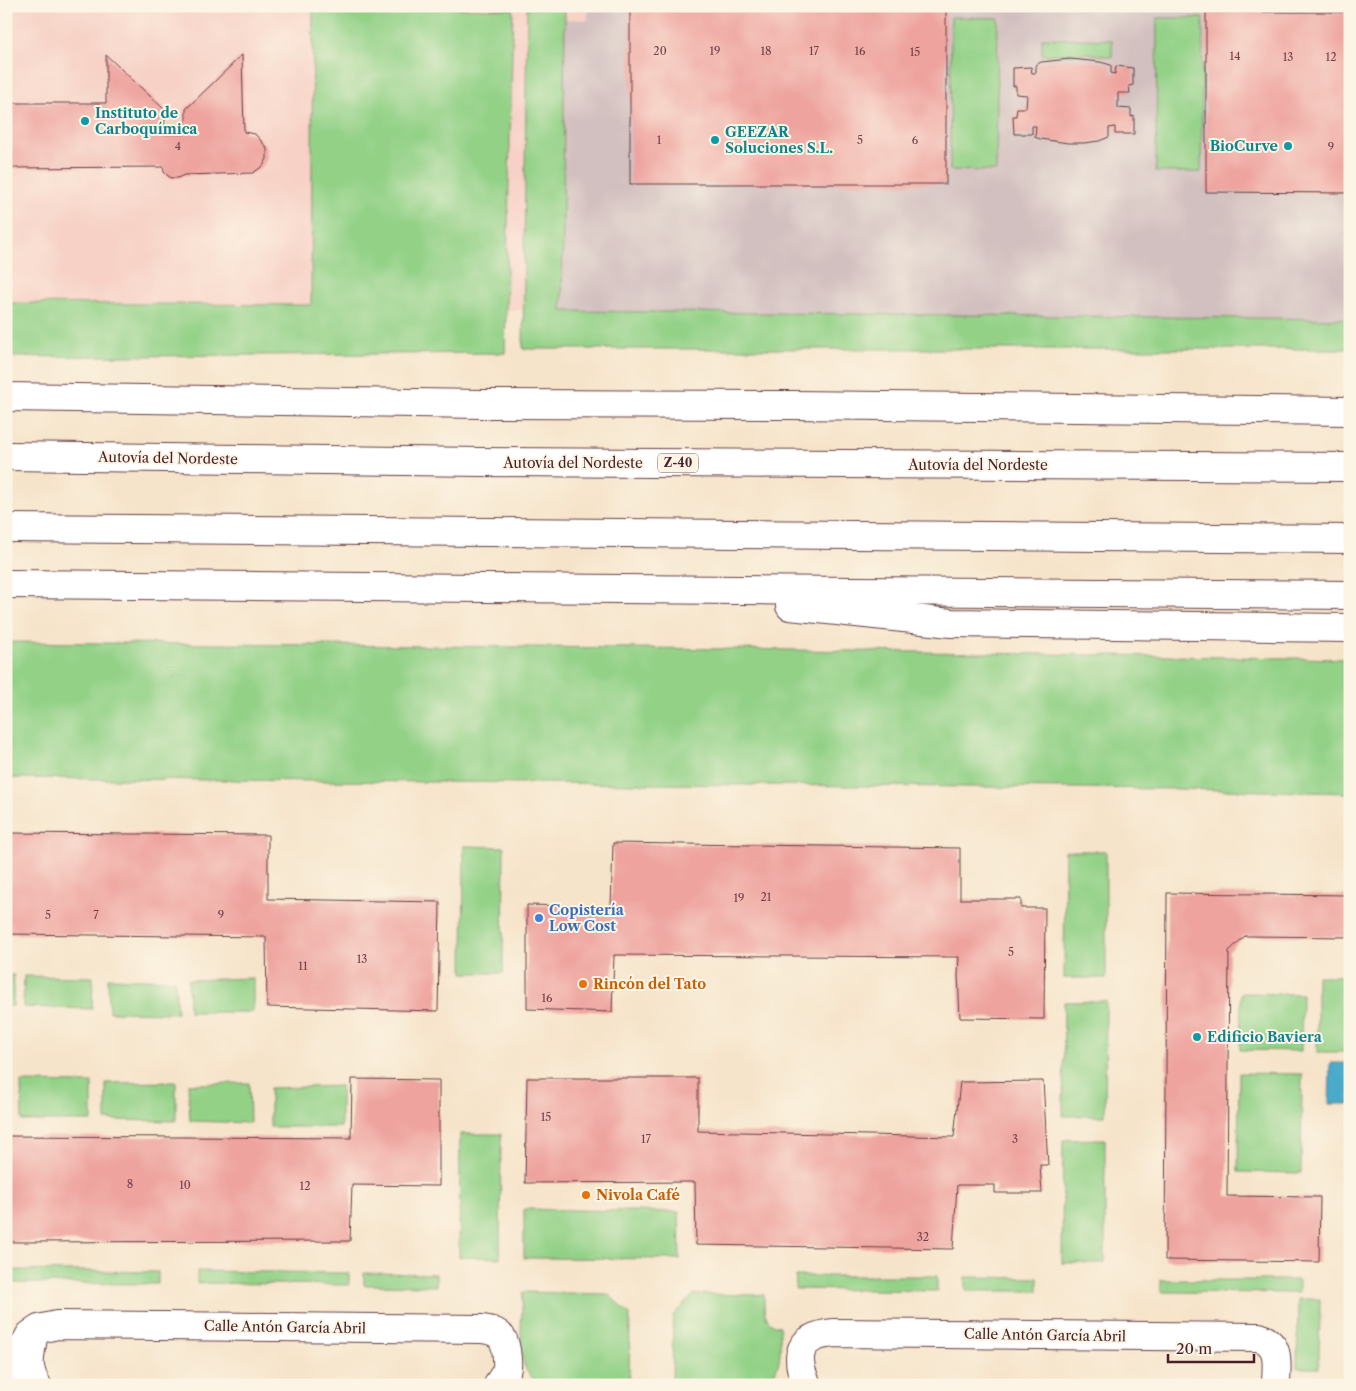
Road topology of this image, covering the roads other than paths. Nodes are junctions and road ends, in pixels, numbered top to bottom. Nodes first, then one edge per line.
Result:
1 (6, 397) edge
2 (1350, 411) edge
3 (6, 456) edge
4 (1350, 467) edge
5 (6, 528) edge
6 (1350, 539) edge
7 (6, 584) edge
8 (1350, 595) edge
9 (6, 600) edge
10 (788, 606) junction
11 (1350, 609) edge
12 (1350, 628) edge
13 (34, 1332) junction
14 (6, 1378) edge
15 (508, 1380) edge
16 (797, 1380) edge
17 (37, 1385) edge
18 (1276, 1385) edge

1 - 2 main road
3 - 4 main road, Autovía del Nordeste / Z-40
5 - 6 main road
7 - 8 main road
9 - 10 main road
10 - 11 main road
10 - 12 main road
13 - 14 main road
13 - 15 main road, Calle Antón García Abril
13 - 17 main road
16 - 18 main road, Calle Antón García Abril

